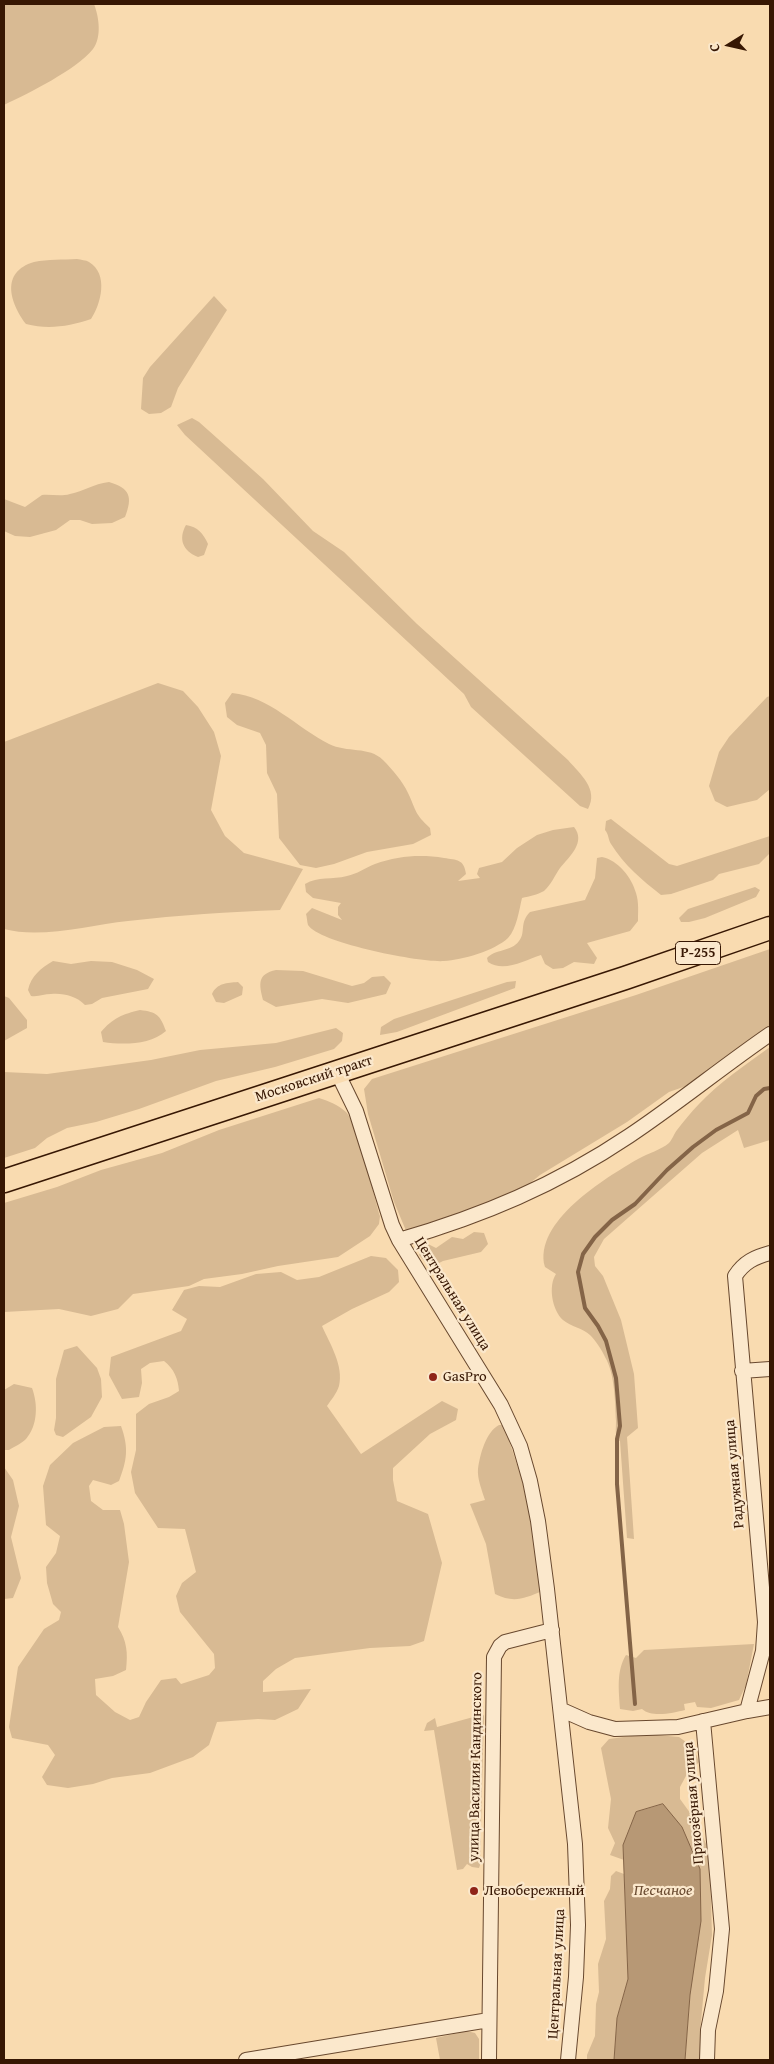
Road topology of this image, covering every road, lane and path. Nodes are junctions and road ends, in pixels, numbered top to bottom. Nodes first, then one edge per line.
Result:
1 (770, 928) edge
2 (770, 1034) edge
3 (336, 1072) junction
4 (4, 1181) edge
5 (399, 1240) junction
6 (770, 1253) edge
7 (770, 1369) edge
8 (742, 1370) junction
9 (552, 1630) junction
10 (770, 1707) edge
11 (562, 1710) junction
12 (747, 1711) junction
13 (703, 1722) junction
14 (489, 2020) junction
15 (246, 2060) edge
16 (489, 2060) edge
17 (568, 2060) edge
18 (707, 2060) edge

1 - 3 highway, Московский тракт / Р-255
2 - 5 street
3 - 4 highway, Московский тракт
3 - 5 street, Центральная улица
5 - 9 street, Центральная улица
6 - 8 street, Радужная улица
7 - 8 street
8 - 12 street, Радужная улица
9 - 11 street, Центральная улица
9 - 14 street, улица Василия Кандинского
10 - 12 street
11 - 13 street
11 - 17 street, Центральная улица
12 - 13 street
13 - 18 street, Приозёрная улица
14 - 15 street
14 - 16 street, улица Василия Кандинского

